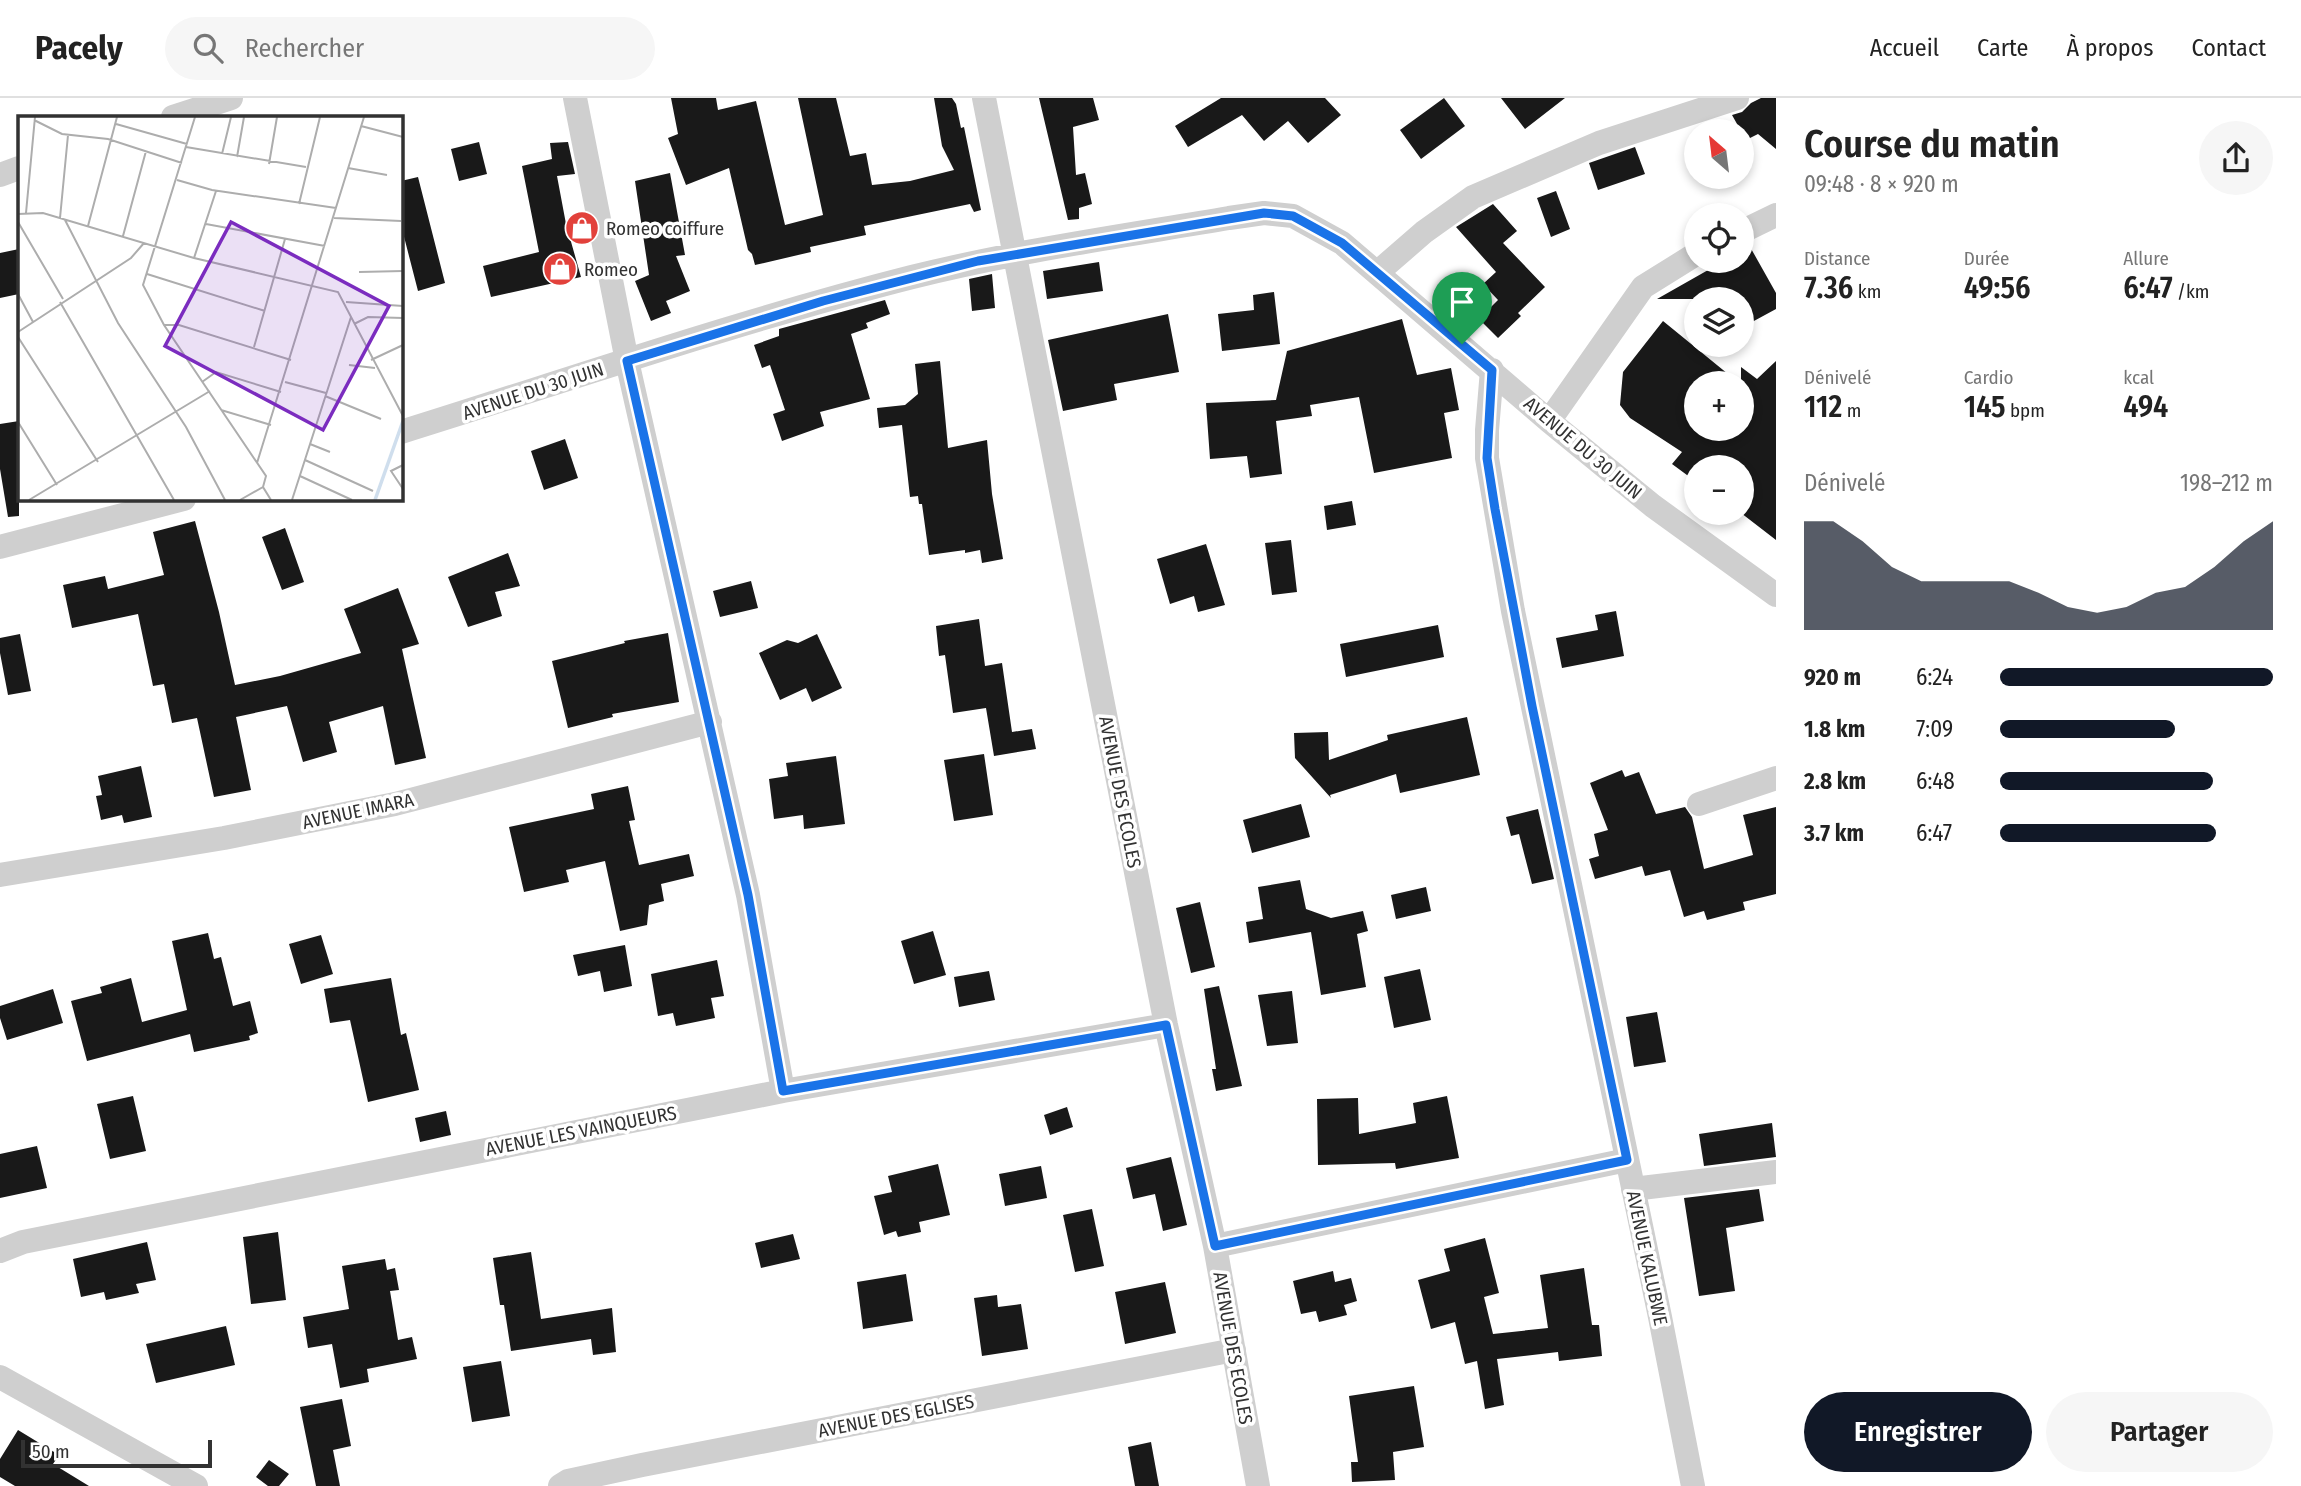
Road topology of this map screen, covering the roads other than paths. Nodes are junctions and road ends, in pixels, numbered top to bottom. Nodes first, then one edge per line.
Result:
1 (231, 98) edge
2 (575, 98) edge
3 (984, 98) edge
4 (1737, 98) edge
5 (176, 116) edge
6 (18, 168) edge
7 (0, 175) edge
8 (1776, 215) edge
9 (1754, 226) edge
10 (1014, 254) junction
11 (1684, 261) edge
12 (1378, 272) junction
13 (627, 361) junction
14 (1492, 370) junction
15 (1549, 421) junction
16 (402, 432) edge
17 (180, 500) edge
18 (0, 548) edge
19 (1776, 595) edge
20 (710, 722) junction
21 (1776, 778) edge
22 (1699, 804) dead end
23 (0, 875) edge
24 (1166, 1025) junction
25 (783, 1091) junction
26 (1627, 1160) junction
27 (1776, 1172) edge
28 (1633, 1189) junction
29 (1215, 1246) junction
30 (0, 1251) edge
31 (1234, 1350) junction
32 (0, 1377) edge
33 (196, 1486) edge
34 (560, 1486) edge
35 (1258, 1486) edge
36 (1693, 1486) edge

1 - 5 street
2 - 13 street
3 - 10 street, AVENUE DES ECOLES
4 - 12 street
6 - 7 street
8 - 9 street
10 - 12 street, AVENUE DU 30 JUIN
10 - 13 street, AVENUE DU 30 JUIN
10 - 24 street, AVENUE DES ECOLES
11 - 15 street
12 - 14 street, AVENUE DU 30 JUIN
13 - 16 street, AVENUE DU 30 JUIN
13 - 20 street
14 - 15 street, AVENUE DU 30 JUIN
14 - 26 street, AVENUE KALUBWE
15 - 19 street, AVENUE DU 30 JUIN
17 - 18 street
20 - 23 street, AVENUE IMARA
20 - 25 street
21 - 22 street
24 - 25 street, AVENUE LES VAINQUEURS
24 - 29 street, AVENUE DES ECOLES
25 - 30 street, AVENUE LES VAINQUEURS
26 - 28 street, AVENUE KALUBWE
26 - 29 street
27 - 28 street
28 - 36 street, AVENUE KALUBWE
29 - 31 street, AVENUE DES ECOLES
31 - 34 street, AVENUE DES EGLISES
31 - 35 street, AVENUE DES ECOLES
32 - 33 street

